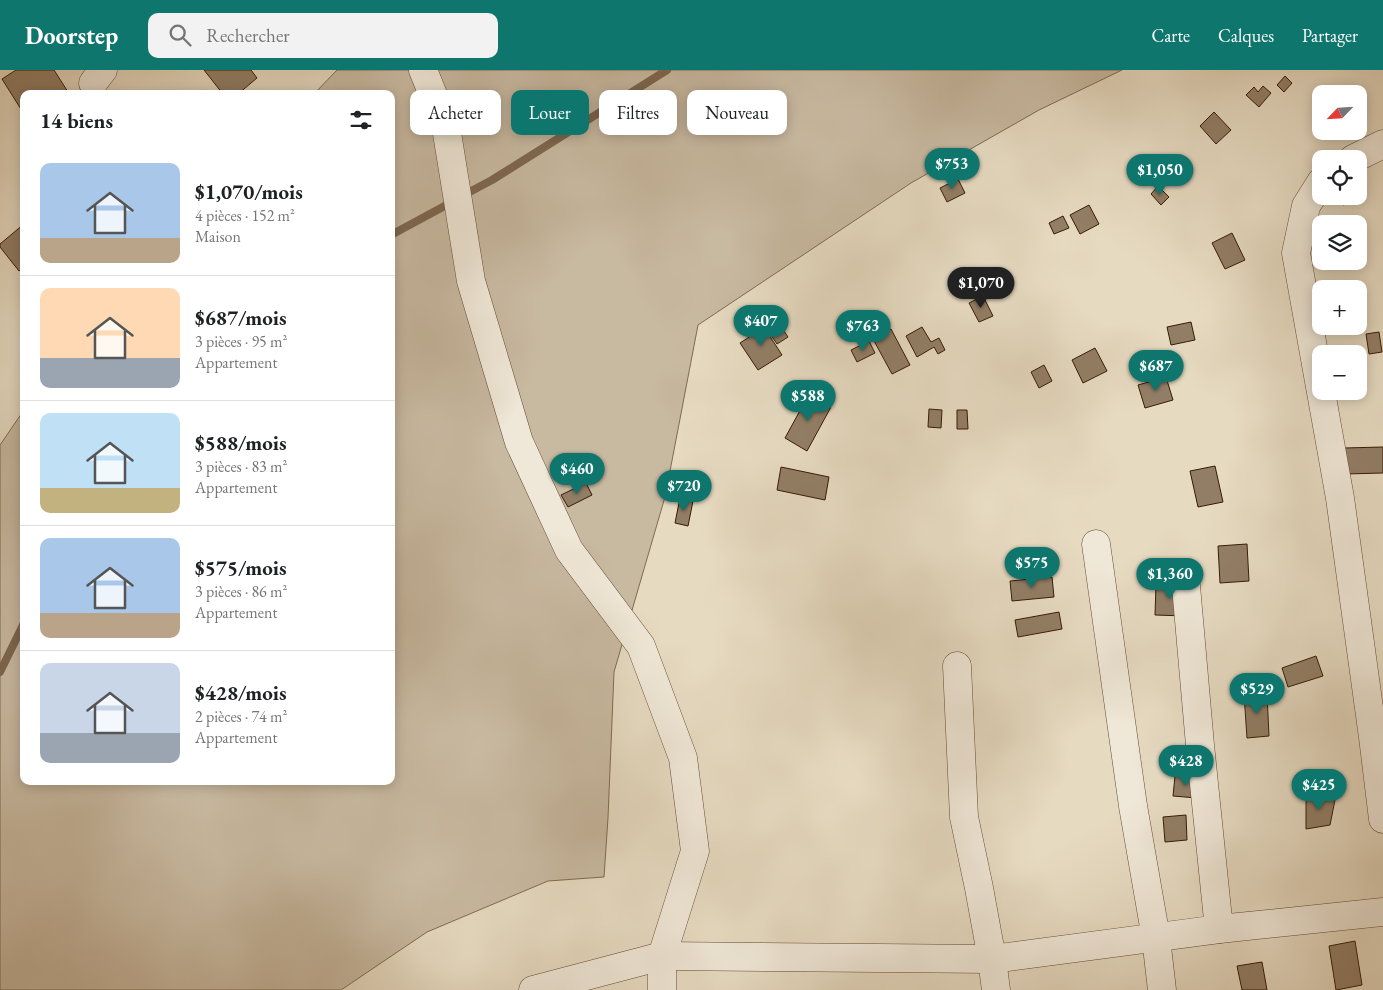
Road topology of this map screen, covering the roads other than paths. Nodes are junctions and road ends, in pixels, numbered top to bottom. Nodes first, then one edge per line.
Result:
1 (423, 70) edge
2 (1383, 144) edge
3 (1367, 152) edge
4 (1312, 196) edge
5 (1096, 544) dead end
6 (1186, 586) dead end
7 (957, 666) dead end
8 (1383, 819) edge
9 (1383, 912) edge
10 (1219, 929) junction
11 (1156, 938) junction
12 (662, 956) junction
13 (992, 958) junction
14 (533, 990) edge
15 (662, 990) edge
16 (996, 990) edge
17 (1162, 990) edge

1 - 12 street
2 - 3 street
4 - 8 street
5 - 11 street
6 - 10 street
7 - 13 street
9 - 10 street
10 - 11 street
11 - 13 street
11 - 17 street
12 - 13 street
12 - 14 street
12 - 15 street
13 - 16 street

